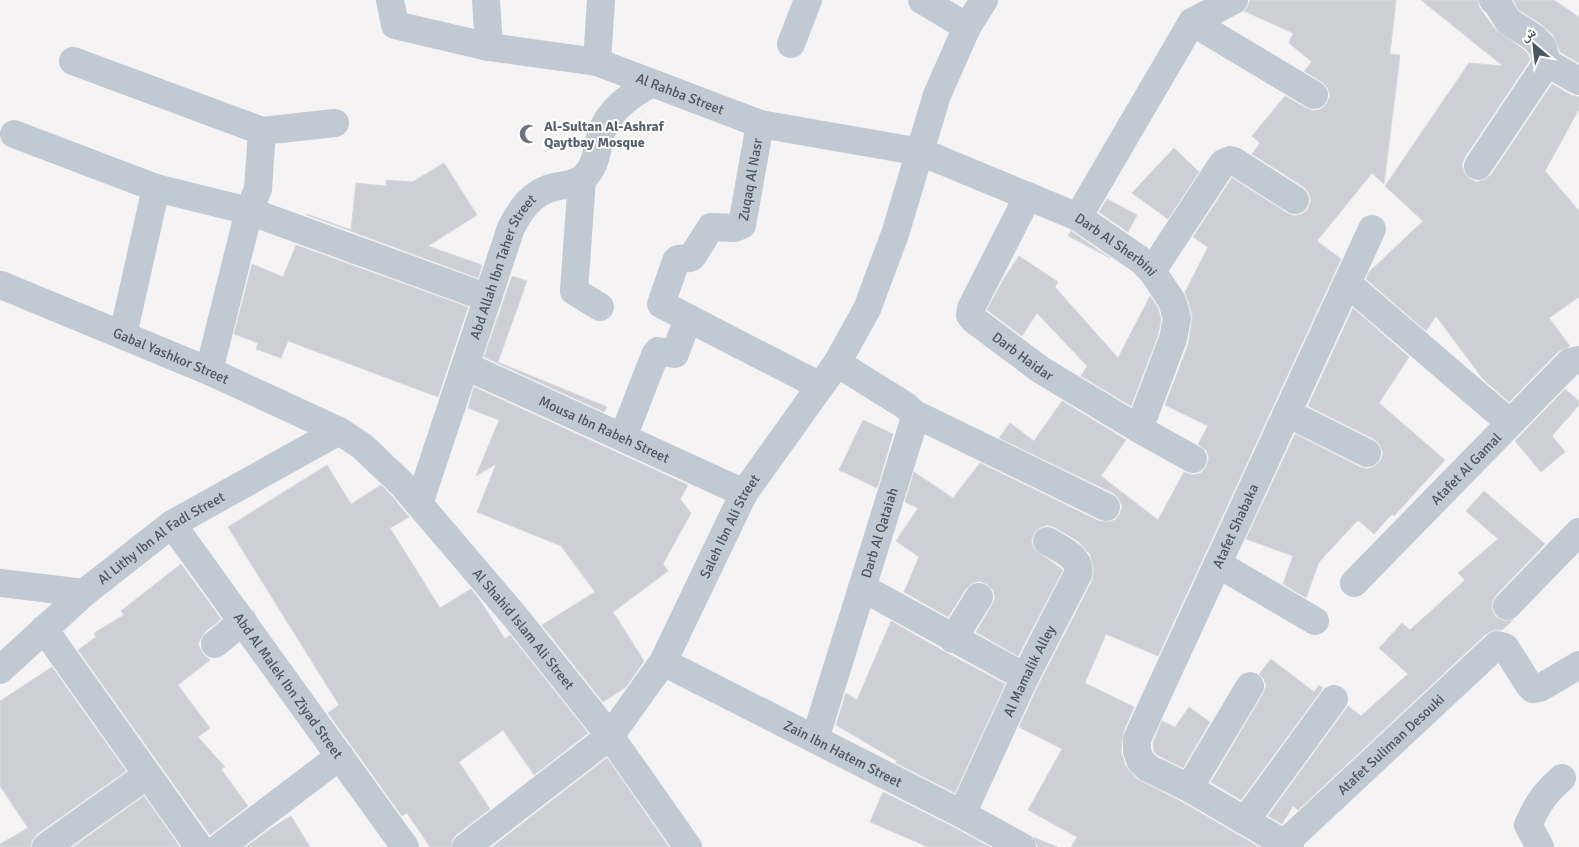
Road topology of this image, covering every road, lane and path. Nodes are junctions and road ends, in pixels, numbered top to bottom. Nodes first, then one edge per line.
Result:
1 (390, 0) edge
2 (486, 0) edge
3 (601, 0) edge
4 (808, 0) edge
5 (922, 0) edge
6 (984, 0) edge
7 (1234, 0) edge
8 (1496, 1) edge
9 (1192, 22) junction
10 (968, 27) junction
11 (791, 44) dead end
12 (489, 47) junction
13 (73, 61) dead end
14 (597, 62) junction
15 (1547, 62) junction
16 (1579, 81) edge
17 (652, 83) junction
18 (1314, 94) dead end
19 (335, 123) dead end
20 (760, 124) junction
21 (262, 131) junction
22 (14, 134) dead end
23 (921, 152) junction
24 (1478, 166) dead end
25 (582, 179) junction
26 (156, 188) junction
27 (1028, 196) junction
28 (1295, 200) dead end
29 (249, 211) junction
30 (1078, 217) junction
31 (1372, 229) dead end
32 (1152, 271) junction
33 (1347, 284) junction
34 (1, 285) dead end
35 (488, 298) junction
36 (600, 308) dead end
37 (688, 318) junction
38 (123, 335) junction
39 (1579, 359) edge
40 (837, 363) junction
41 (466, 366) junction
42 (210, 371) junction
43 (820, 386) junction
44 (913, 413) junction
45 (1287, 413) junction
46 (1510, 423) junction
47 (1139, 429) junction
48 (339, 431) junction
49 (623, 437) junction
50 (1367, 453) dead end
51 (1193, 459) dead end
52 (744, 493) junction
53 (419, 504) junction
54 (1106, 507) dead end
55 (172, 524) junction
56 (1579, 532) edge
57 (1047, 541) dead end
58 (1218, 564) junction
59 (0, 583) edge
60 (1354, 583) dead end
61 (863, 588) junction
62 (84, 593) junction
63 (979, 597) dead end
64 (1507, 606) dead end
65 (243, 621) junction
66 (1315, 621) dead end
67 (44, 630) junction
68 (953, 639) junction
69 (215, 644) dead end
70 (663, 662) junction
71 (1579, 665) edge
72 (0, 670) edge
73 (1025, 677) junction
74 (1250, 686) dead end
75 (1334, 699) dead end
76 (610, 736) junction
77 (815, 739) junction
78 (340, 756) junction
79 (147, 775) junction
80 (1562, 778) dead end
81 (1189, 788) junction
82 (962, 814) junction
83 (1245, 821) junction
84 (1287, 845) edge
85 (217, 846) edge
86 (1018, 846) edge
87 (46, 847) edge
88 (405, 847) edge
89 (466, 847) edge
90 (688, 847) edge
91 (1540, 847) edge

1 - 12 street, Al Rahba Street
2 - 12 street
3 - 14 street
4 - 11 street
5 - 10 street
6 - 10 street, Saleh Ibn Ali Street
7 - 9 street
8 - 15 street
9 - 18 street
9 - 30 street
10 - 23 street, Saleh Ibn Ali Street
12 - 14 street, Al Rahba Street
13 - 21 street
14 - 17 street, Al Rahba Street
15 - 16 street
15 - 24 street
17 - 20 street, Al Rahba Street
17 - 25 street
19 - 21 street
20 - 23 street, Al Rahba Street
20 - 37 street, Zuqaq Al Nasr
21 - 29 street
22 - 26 street
23 - 27 street, Darb Al Sherbini
23 - 40 street, Saleh Ibn Ali Street
25 - 35 street, Abd Allah Ibn Taher Street
25 - 36 street
26 - 29 street
26 - 38 street
27 - 30 street, Darb Al Sherbini
27 - 47 street, Darb Haidar
28 - 32 street
29 - 35 street
29 - 42 street
30 - 32 street, Darb Al Sherbini
31 - 33 street, Atafet Shabaka
32 - 47 street, Darb Al Sherbini
33 - 45 street, Atafet Shabaka
33 - 46 street
34 - 38 street, Gabal Yashkor Street
35 - 41 street, Abd Allah Ibn Taher Street
37 - 43 street
37 - 49 street
38 - 42 street, Gabal Yashkor Street
39 - 46 street, Atafet Al Gamal
40 - 43 street, Saleh Ibn Ali Street
40 - 44 street
41 - 49 street, Mousa Ibn Rabeh Street
41 - 53 street, Abd Allah Ibn Taher Street
42 - 48 street, Gabal Yashkor Street
43 - 52 street, Saleh Ibn Ali Street
44 - 54 street
44 - 61 street, Darb Al Qataiah
45 - 50 street
45 - 58 street, Atafet Shabaka
46 - 60 street, Atafet Al Gamal
47 - 51 street, Darb Haidar
48 - 53 street, Al Shahid Islam Ali Street
48 - 55 street, Al Lithy Ibn Al Fadl Street
49 - 52 street, Mousa Ibn Rabeh Street
52 - 70 street, Saleh Ibn Ali Street
53 - 76 street, Al Shahid Islam Ali Street
55 - 62 street, Al Lithy Ibn Al Fadl Street
55 - 65 street, Abd Al Malek Ibn Ziyad Street
56 - 64 street
57 - 73 street, Al Mamalik Alley
58 - 66 street
58 - 81 street, Atafet Shabaka
59 - 62 street
61 - 68 street
61 - 77 street, Darb Al Qataiah
62 - 67 street, Al Lithy Ibn Al Fadl Street
63 - 68 street
65 - 69 street
65 - 78 street, Abd Al Malek Ibn Ziyad Street
67 - 72 street, Al Lithy Ibn Al Fadl Street
67 - 79 street
68 - 73 street
70 - 76 street, Saleh Ibn Ali Street
70 - 77 street, Zain Ibn Hatem Street
71 - 84 street, Atafet Suliman Desouki
73 - 82 street, Al Mamalik Alley
74 - 81 street
75 - 83 street
76 - 89 street, Saleh Ibn Ali Street
76 - 90 street, Al Shahid Islam Ali Street
77 - 82 street, Zain Ibn Hatem Street
78 - 85 street
78 - 88 street, Abd Al Malek Ibn Ziyad Street
79 - 85 street
79 - 87 street
80 - 91 street
81 - 83 street
82 - 86 street, Zain Ibn Hatem Street
83 - 84 street

